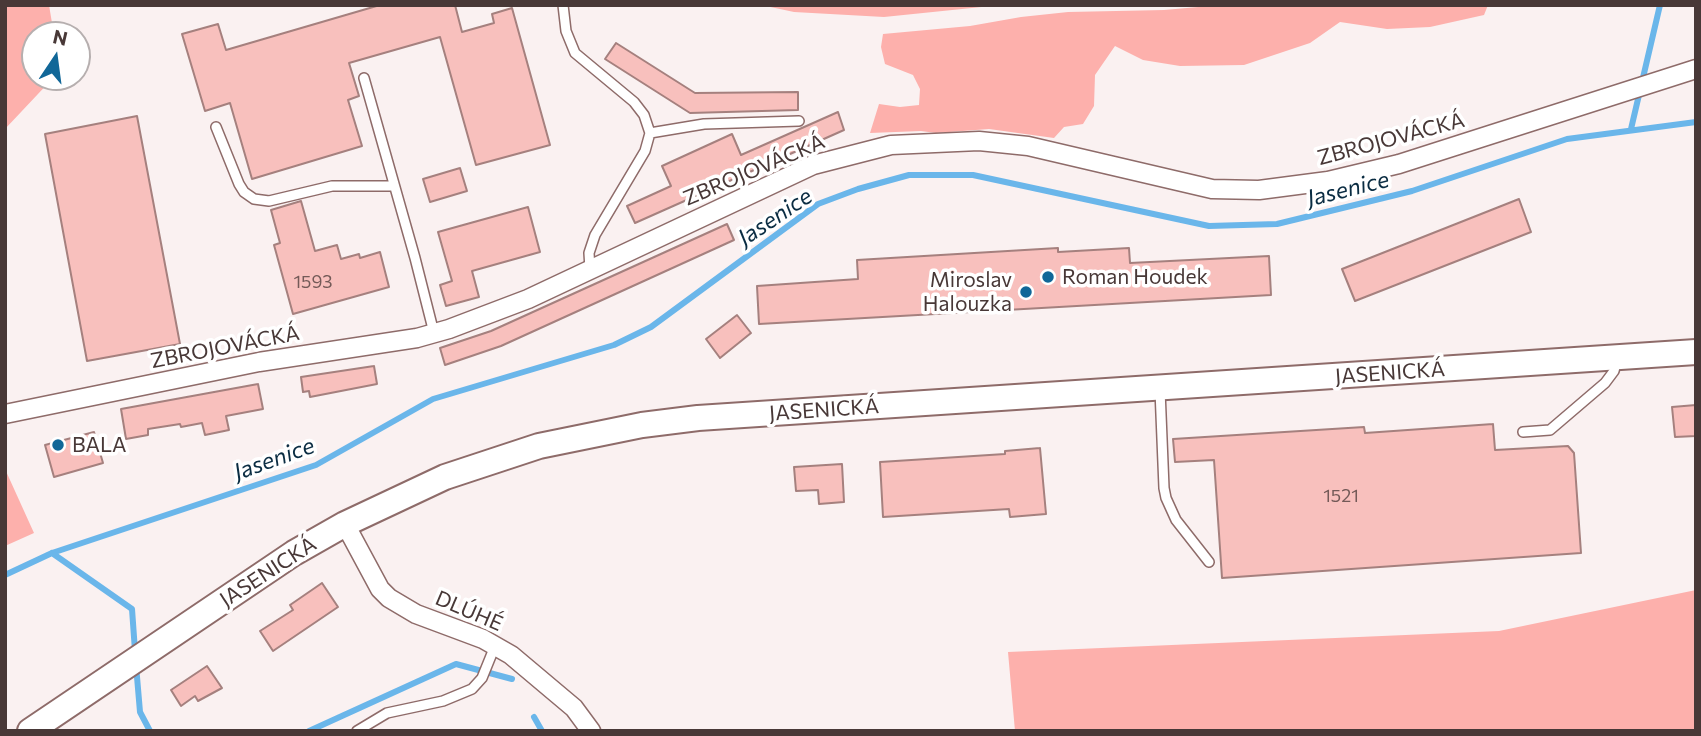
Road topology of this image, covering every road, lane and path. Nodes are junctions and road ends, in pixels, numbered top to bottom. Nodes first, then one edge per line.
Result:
1 (563, 5) edge
2 (1696, 69) edge
3 (364, 78) dead end
4 (799, 121) dead end
5 (216, 127) dead end
6 (650, 133) junction
7 (394, 186) junction
8 (590, 269) junction
9 (434, 333) junction
10 (1696, 352) edge
11 (1617, 357) junction
12 (1160, 388) junction
13 (5, 414) edge
14 (1523, 432) dead end
15 (345, 524) junction
16 (1209, 562) dead end
17 (493, 652) junction
18 (30, 731) edge
19 (357, 731) edge
20 (591, 731) edge

1 - 6 lane
2 - 8 street, ZBROJOVÁCKÁ
3 - 7 lane
4 - 6 lane
5 - 7 lane
6 - 8 lane
7 - 9 lane
8 - 9 street, ZBROJOVÁCKÁ
9 - 13 street, ZBROJOVÁCKÁ
10 - 11 street, JASENICKÁ
11 - 12 street, JASENICKÁ
11 - 14 lane
12 - 15 street, JASENICKÁ
12 - 16 lane
15 - 17 street, DLÚHÉ
15 - 18 street, JASENICKÁ
17 - 19 lane
17 - 20 street, DLÚHÉ

